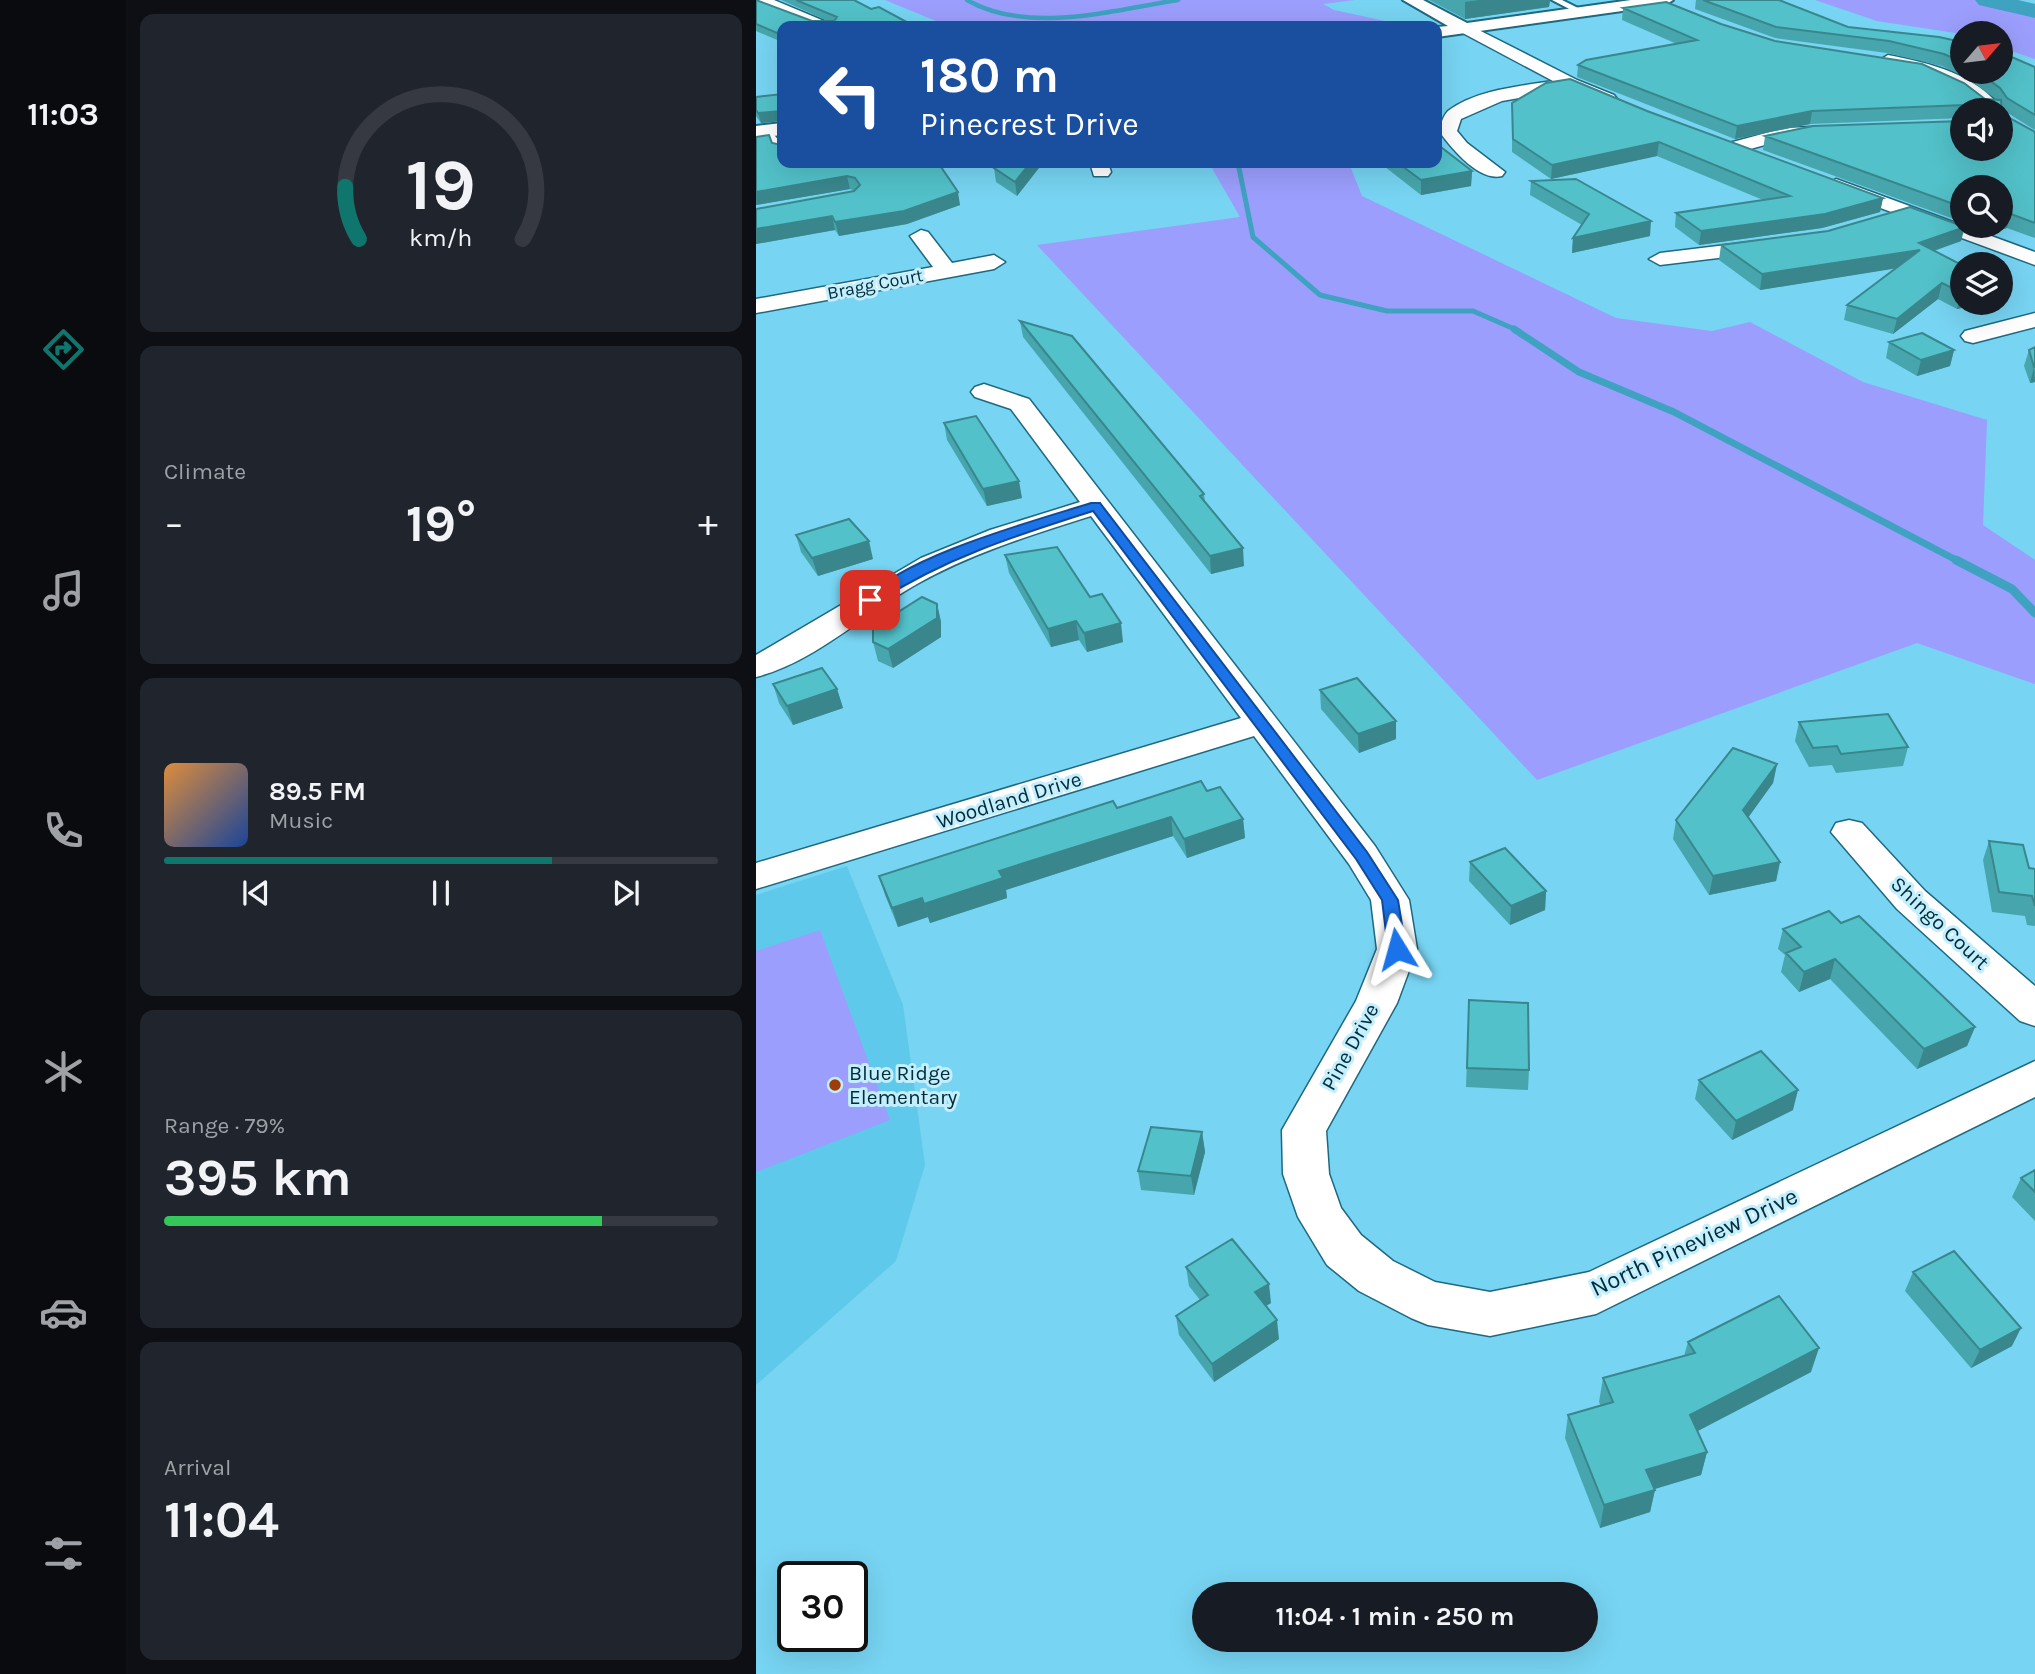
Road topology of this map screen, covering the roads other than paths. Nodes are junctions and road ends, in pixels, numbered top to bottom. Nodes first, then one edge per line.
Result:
1 (760, 0) edge
2 (1411, 0) edge
3 (1556, 0) edge
4 (1665, 0) edge
5 (1659, 1) edge
6 (1680, 10) edge
7 (1582, 12) junction
8 (815, 21) edge
9 (1465, 28) junction
10 (1442, 31) edge
11 (1868, 58) edge
12 (1572, 84) junction
13 (1983, 98) edge
14 (1629, 108) edge
15 (1838, 131) edge
16 (1712, 139) edge
17 (1736, 147) junction
18 (1773, 161) edge
19 (1495, 172) dead end
20 (1822, 179) edge
21 (1909, 212) junction
22 (1872, 224) edge
23 (921, 236) dead end
24 (1790, 243) edge
25 (1660, 259) dead end
26 (2035, 259) edge
27 (994, 262) dead end
28 (947, 271) junction
29 (756, 306) edge
30 (2035, 320) edge
31 (1973, 336) dead end
32 (984, 392) dead end
33 (1095, 506) junction
34 (756, 667) edge
35 (1261, 723) junction
36 (1849, 832) dead end
37 (756, 876) edge
38 (2035, 1010) edge
39 (2035, 1077) edge
40 (1321, 1217) joint

1 - 8 street
2 - 9 street
3 - 7 lane
4 - 5 street
5 - 6 street
5 - 7 street
7 - 9 street
9 - 10 street
9 - 12 street
11 - 13 street
12 - 14 street
12 - 19 street
15 - 17 street
16 - 17 street
17 - 18 street
20 - 21 street
21 - 22 street
21 - 26 street
23 - 28 street
24 - 25 street
27 - 28 street, Bragg Court
28 - 29 street, Bragg Court
30 - 31 street
32 - 33 street, Pine Drive
33 - 34 street
33 - 35 street, Pine Drive
35 - 37 street, Woodland Drive
35 - 40 street, Pine Drive
36 - 38 street, Shingo Court
39 - 40 street, North Pineview Drive

